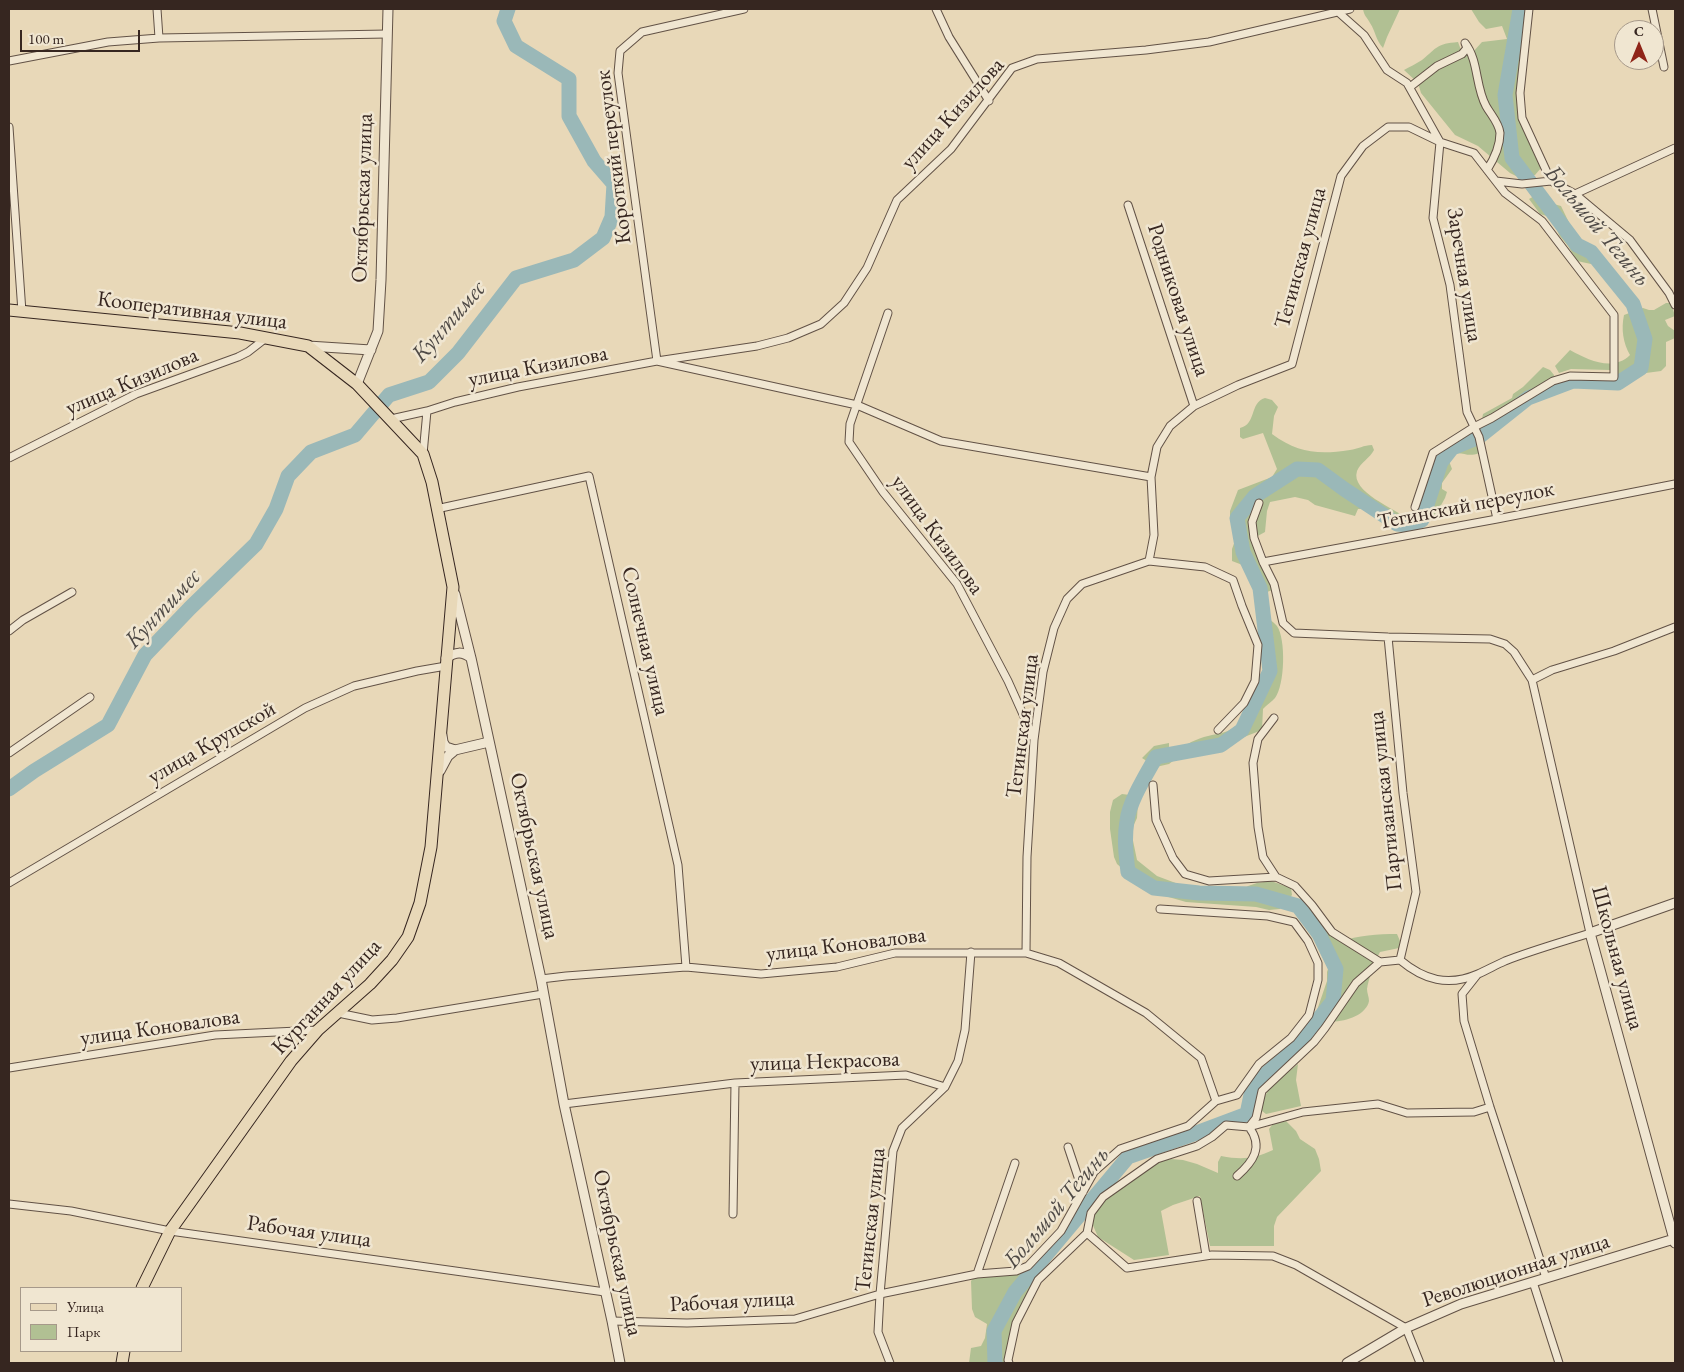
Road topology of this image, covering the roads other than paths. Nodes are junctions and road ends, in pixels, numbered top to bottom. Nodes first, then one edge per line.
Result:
1 (157, 9) edge
2 (388, 9) edge
3 (744, 9) edge
4 (936, 9) edge
5 (1350, 9) edge
6 (1528, 9) edge
7 (1337, 11) edge
8 (387, 34) junction
9 (159, 38) junction
10 (9, 61) edge
11 (1410, 87) junction
12 (989, 100) junction
13 (9, 127) edge
14 (1440, 142) junction
15 (1675, 148) edge
16 (1487, 170) junction
17 (1496, 181) junction
18 (1551, 181) junction
19 (1575, 194) junction
20 (1128, 205) dead end
21 (1675, 305) edge
22 (9, 310) edge
23 (22, 312) junction
24 (888, 313) dead end
25 (267, 337) junction
26 (308, 346) junction
27 (371, 350) junction
28 (657, 361) junction
29 (357, 384) junction
30 (856, 405) junction
31 (1194, 406) junction
32 (427, 411) junction
33 (391, 419) junction
34 (1474, 427) junction
35 (423, 454) junction
36 (9, 458) edge
37 (1151, 477) junction
38 (1675, 484) edge
39 (1259, 502) dead end
40 (1416, 507) dead end
41 (436, 509) junction
42 (1497, 519) junction
43 (1149, 560) junction
44 (1263, 562) junction
45 (453, 587) junction
46 (72, 592) dead end
47 (1675, 627) edge
48 (9, 630) edge
49 (1388, 637) junction
50 (471, 658) junction
51 (446, 662) junction
52 (1532, 680) junction
53 (90, 697) dead end
54 (1274, 718) dead end
55 (440, 726) junction
56 (1218, 730) dead end
57 (1034, 740) junction
58 (489, 742) junction
59 (456, 750) junction
60 (9, 754) edge
61 (437, 780) junction
62 (1153, 786) dead end
63 (1276, 877) junction
64 (9, 883) edge
65 (1675, 903) edge
66 (1160, 909) dead end
67 (1590, 933) junction
68 (971, 952) junction
69 (1026, 953) junction
70 (1400, 960) junction
71 (1380, 962) junction
72 (686, 968) junction
73 (1477, 975) junction
74 (541, 979) junction
75 (543, 994) junction
76 (338, 1013) junction
77 (318, 1030) junction
78 (9, 1068) edge
79 (735, 1083) junction
80 (945, 1086) junction
81 (1216, 1101) junction
82 (564, 1104) junction
83 (1490, 1107) junction
84 (1249, 1128) junction
85 (1068, 1147) dead end
86 (1015, 1163) dead end
87 (1236, 1176) dead end
88 (1082, 1192) junction
89 (1197, 1202) dead end
90 (9, 1204) edge
91 (732, 1214) dead end
92 (170, 1231) junction
93 (1087, 1233) junction
94 (1675, 1240) edge
95 (1206, 1256) junction
96 (977, 1274) junction
97 (1546, 1278) junction
98 (1533, 1282) junction
99 (142, 1287) edge
100 (605, 1292) junction
101 (880, 1294) junction
102 (612, 1321) junction
103 (1406, 1328) junction
104 (620, 1363) edge
105 (890, 1363) edge
106 (1009, 1363) edge
107 (1346, 1363) edge
108 (1420, 1363) edge
109 (1559, 1363) edge

1 - 9 street
2 - 8 street, Октябрьская улица
3 - 28 street, Короткий переулок
4 - 12 street
5 - 7 street, улица Кизилова
6 - 18 street
7 - 11 street
7 - 12 street, улица Кизилова
8 - 9 street
8 - 27 street, Октябрьская улица
9 - 10 street
11 - 14 street
11 - 16 street
12 - 28 street, улица Кизилова
13 - 23 street
14 - 16 street
14 - 31 street, Тегинская улица
14 - 34 street, Заречная улица
15 - 19 street
16 - 17 street
17 - 18 street
17 - 34 street
18 - 19 street
19 - 21 street
20 - 31 street, Родниковая улица
22 - 23 main road, Кооперативная улица
23 - 25 main road, Кооперативная улица
24 - 30 street, улица Кизилова
25 - 26 main road, Кооперативная улица
25 - 36 street, улица Кизилова
26 - 27 street, Кооперативная улица
26 - 29 main road, Октябрьская улица
27 - 29 street, Октябрьская улица
28 - 30 street, улица Кизилова
28 - 32 street, улица Кизилова
29 - 33 main road, Октябрьская улица
30 - 37 street, улица Кизилова
30 - 57 street, улица Кизилова
31 - 37 street, Тегинская улица
32 - 33 street, улица Кизилова
32 - 35 street
33 - 35 main road, Октябрьская улица
34 - 40 street
34 - 42 street, Заречная улица
35 - 41 main road, Октябрьская улица
37 - 43 street, Тегинская улица
38 - 42 street, Тегинский переулок
39 - 44 street
41 - 45 main road, Октябрьская улица
41 - 72 street, Солнечная улица
42 - 44 street, Тегинский переулок
43 - 56 street, Тегинская улица
43 - 57 street, Тегинская улица
44 - 49 street, Школьная улица
45 - 50 street, Октябрьская улица
45 - 51 main road, Курганная улица
46 - 48 street
47 - 52 street
49 - 52 street, Школьная улица
49 - 70 street, Партизанская улица
50 - 51 street
50 - 58 street, Октябрьская улица
51 - 55 main road, Курганная улица
51 - 64 street, улица Крупской
52 - 67 street, Школьная улица
53 - 60 street
54 - 63 street
55 - 59 street, Курганная улица
55 - 61 main road, Курганная улица
57 - 69 street, Тегинская улица
58 - 59 street
58 - 74 street, Октябрьская улица
59 - 61 street
61 - 76 main road, Курганная улица
62 - 63 street
63 - 71 street
65 - 67 street
66 - 81 street
67 - 73 street
67 - 94 street, Школьная улица
68 - 69 street, улица Коновалова
68 - 72 street, улица Коновалова
68 - 80 street, Тегинская улица
69 - 81 street, улица Коновалова
70 - 71 street
70 - 73 street
71 - 84 street
72 - 74 street, улица Коновалова
73 - 83 street
74 - 75 street, Октябрьская улица
75 - 76 street
75 - 82 street, Октябрьская улица
76 - 77 main road, Курганная улица
77 - 78 street, улица Коновалова
77 - 92 main road, Курганная улица
79 - 80 street, улица Некрасова
79 - 82 street, улица Некрасова
79 - 91 street, улица Некрасова
80 - 101 street, Тегинская улица
81 - 88 street
82 - 100 street, Октябрьская улица
83 - 84 street
83 - 97 street
84 - 87 street
84 - 93 street
85 - 88 street
86 - 96 street
88 - 96 street
89 - 95 street
90 - 92 street, Рабочая улица
92 - 99 main road, Курганная улица
92 - 100 street, Рабочая улица
93 - 95 street
93 - 106 street
94 - 97 street, Революционная улица
95 - 103 street
96 - 101 street
97 - 98 street, Революционная улица
98 - 103 street, Революционная улица
98 - 109 street
100 - 102 street, Октябрьская улица
101 - 102 street, Рабочая улица
101 - 105 street, Тегинская улица
102 - 104 street, Октябрьская улица
103 - 107 street, Революционная улица
103 - 108 street

